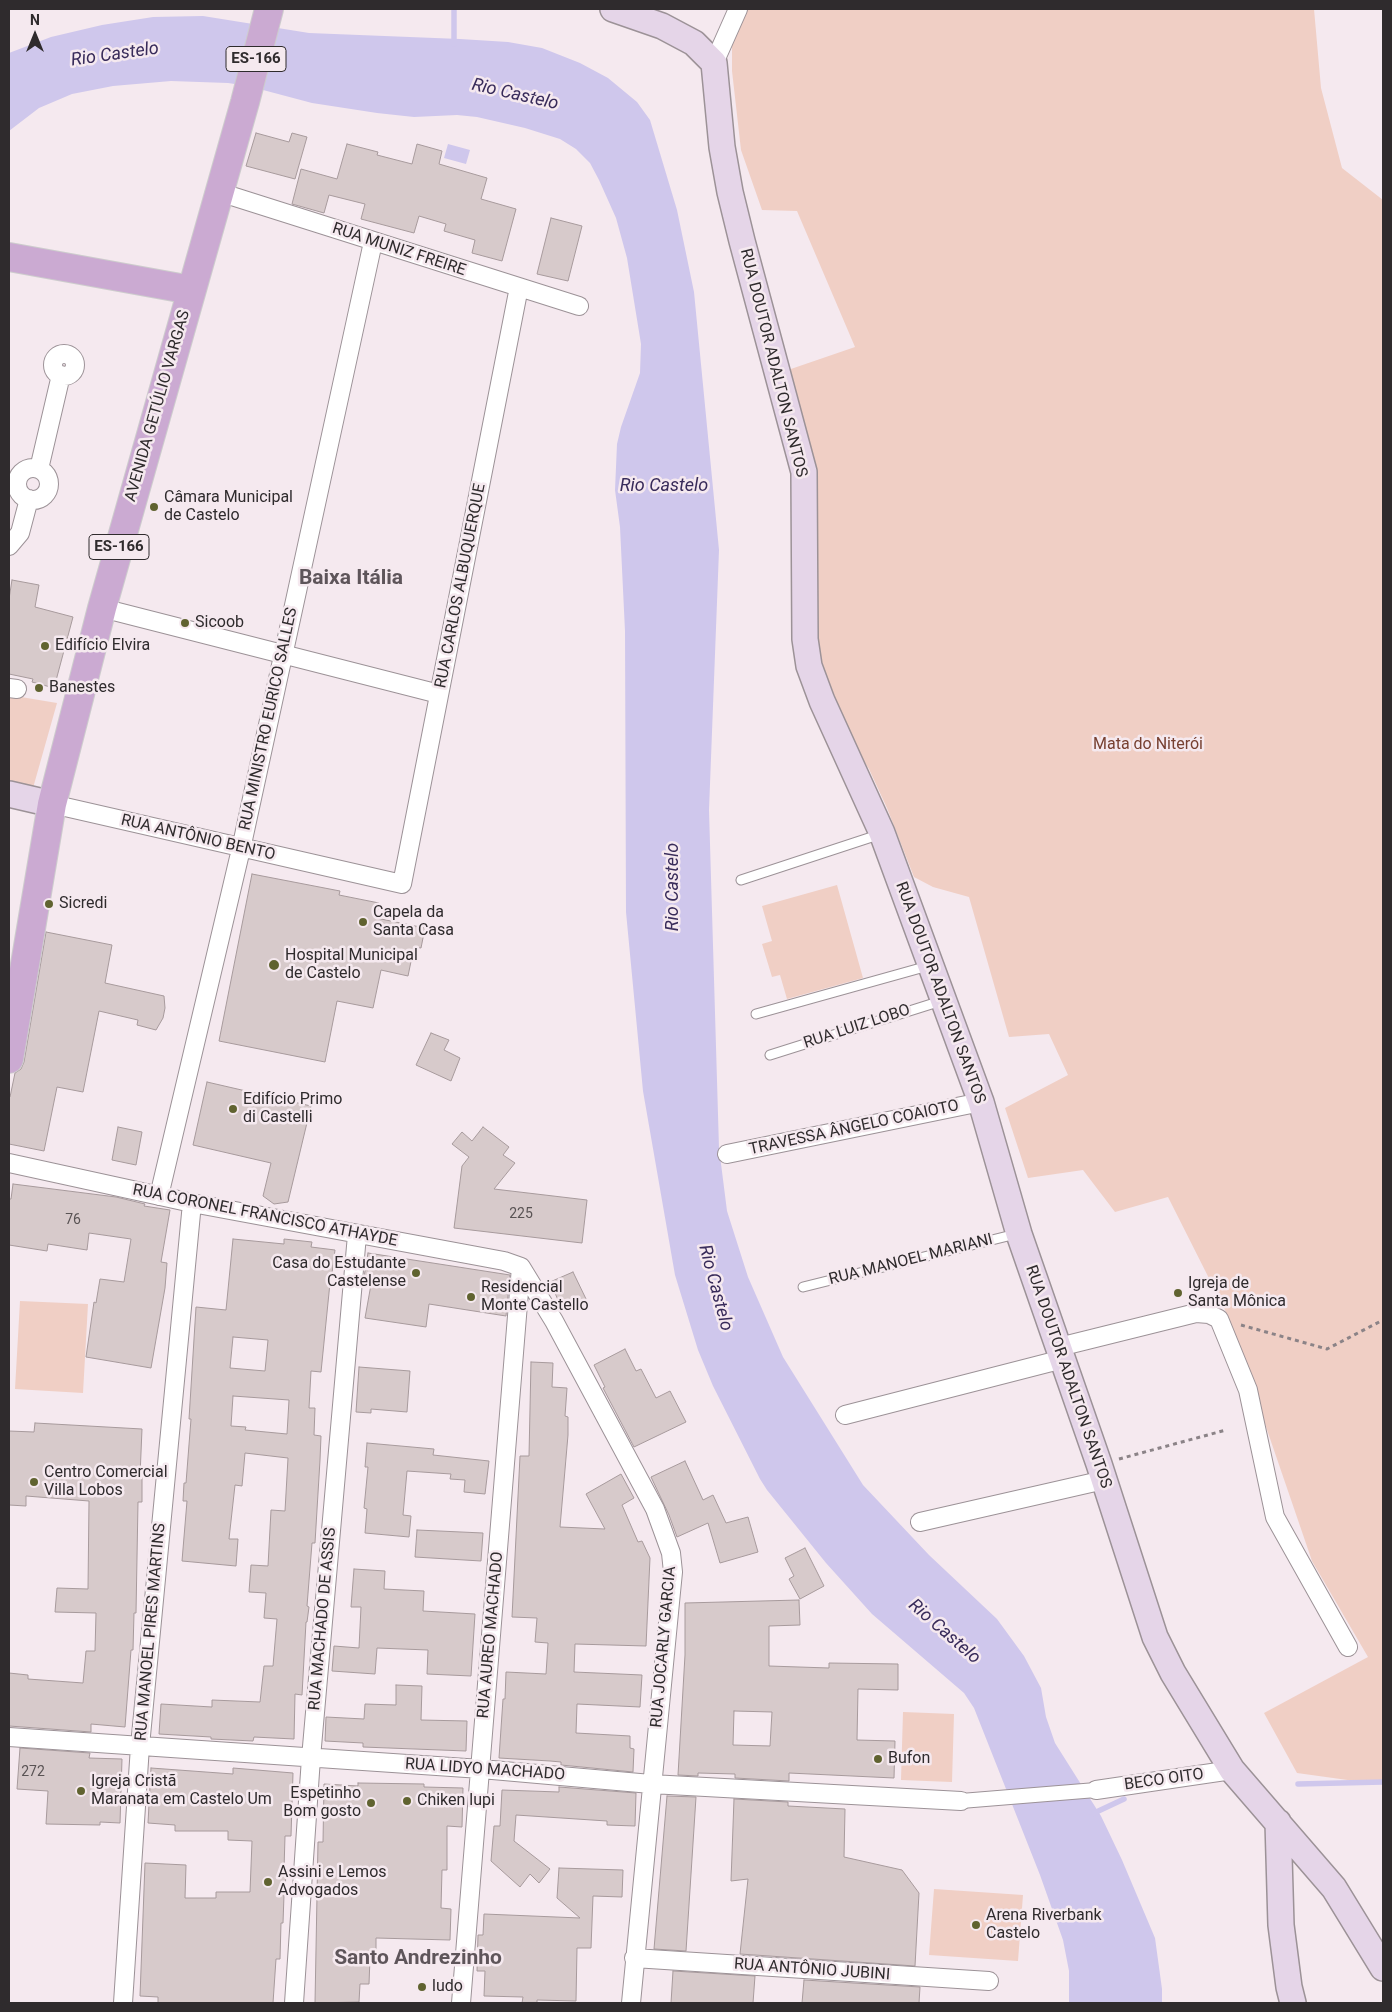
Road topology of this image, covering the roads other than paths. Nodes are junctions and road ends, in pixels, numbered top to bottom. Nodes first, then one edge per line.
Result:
1 (613, 9) edge
2 (738, 9) edge
3 (268, 12) edge
4 (714, 63) junction
5 (219, 192) junction
6 (373, 242) junction
7 (9, 257) edge
8 (519, 288) junction
9 (191, 290) junction
10 (579, 306) dead end
11 (61, 375) dead end
12 (39, 469) junction
13 (13, 478) edge
14 (29, 499) junction
15 (9, 546) edge
16 (102, 608) junction
17 (283, 655) junction
18 (440, 694) junction
19 (9, 794) edge
20 (52, 804) junction
21 (882, 834) junction
22 (241, 849) junction
23 (741, 880) dead end
24 (402, 884) joint
25 (931, 965) junction
26 (943, 1000) junction
27 (756, 1014) dead end
28 (770, 1055) dead end
29 (9, 1059) edge
30 (981, 1102) junction
31 (727, 1154) dead end
32 (9, 1163) edge
33 (160, 1196) junction
34 (192, 1203) junction
35 (1019, 1234) junction
36 (357, 1235) junction
37 (521, 1267) junction
38 (803, 1287) dead end
39 (1061, 1353) junction
40 (845, 1415) dead end
41 (1101, 1472) junction
42 (920, 1522) dead end
43 (1348, 1647) dead end
44 (9, 1737) edge
45 (140, 1746) junction
46 (311, 1758) junction
47 (480, 1769) junction
48 (1232, 1770) junction
49 (651, 1784) junction
50 (1096, 1790) joint
51 (961, 1801) joint
52 (1278, 1822) junction
53 (634, 1958) junction
54 (1383, 1968) edge
55 (989, 1982) dead end
56 (1288, 1998) edge
57 (123, 2003) edge
58 (294, 2003) edge
59 (461, 2003) edge
60 (630, 2003) edge

1 - 4 main road
2 - 4 street
3 - 5 main road, AVENIDA GETÚLIO VARGAS / ES-166
4 - 21 main road, RUA DOUTOR ADALTON SANTOS
5 - 6 street, RUA MUNIZ FREIRE
5 - 9 main road, AVENIDA GETÚLIO VARGAS / ES-166
6 - 8 street, RUA MUNIZ FREIRE
6 - 17 street, RUA MINISTRO EURICO SALLES
7 - 9 main road
8 - 10 street, RUA MUNIZ FREIRE
8 - 18 street, RUA CARLOS ALBUQUERQUE
9 - 16 main road, AVENIDA GETÚLIO VARGAS / ES-166
11 - 12 street
12 - 13 street
12 - 14 street
13 - 14 street
14 - 15 street
16 - 17 street
16 - 20 main road, AVENIDA GETÚLIO VARGAS / ES-166
17 - 18 street
17 - 22 street, RUA MINISTRO EURICO SALLES
18 - 24 street, RUA CARLOS ALBUQUERQUE
19 - 20 main road
20 - 22 street, RUA ANTÔNIO BENTO
20 - 29 main road, ES-166
21 - 23 lane
21 - 25 main road, RUA DOUTOR ADALTON SANTOS
22 - 24 street, RUA ANTÔNIO BENTO
22 - 33 street, RUA MINISTRO EURICO SALLES
25 - 26 main road, RUA DOUTOR ADALTON SANTOS
25 - 27 lane
26 - 28 lane, RUA LUIZ LOBO
26 - 30 main road, RUA DOUTOR ADALTON SANTOS
30 - 31 street, TRAVESSA ÂNGELO COAIOTO
30 - 35 main road, RUA DOUTOR ADALTON SANTOS
32 - 33 street, RUA CORONEL FRANCISCO ATHAYDE
33 - 34 street, RUA CORONEL FRANCISCO ATHAYDE
34 - 36 street, RUA CORONEL FRANCISCO ATHAYDE
34 - 45 street, RUA MANOEL PIRES MARTINS
35 - 38 lane, RUA MANOEL MARIANI
35 - 39 main road, RUA DOUTOR ADALTON SANTOS
36 - 37 street, RUA CORONEL FRANCISCO ATHAYDE
36 - 46 street, RUA MACHADO DE ASSIS
37 - 47 street, RUA AUREO MACHADO
37 - 49 street, RUA JOCARLY GARCIA
39 - 40 street
39 - 41 main road, RUA DOUTOR ADALTON SANTOS
39 - 43 street
41 - 42 street
41 - 48 main road, RUA DOUTOR ADALTON SANTOS
44 - 45 street, RUA LIDYO MACHADO
45 - 46 street, RUA LIDYO MACHADO
45 - 57 street, RUA MANOEL PIRES MARTINS
46 - 47 street, RUA LIDYO MACHADO
46 - 58 street, RUA MACHADO DE ASSIS
47 - 49 street, RUA LIDYO MACHADO
47 - 59 street, RUA AUREO MACHADO
48 - 50 street, BECO OITO
48 - 52 main road, RUA DOUTOR ADALTON SANTOS
49 - 51 street, RUA LIDYO MACHADO
49 - 53 street, RUA JOCARLY GARCIA
50 - 51 street
52 - 54 main road, RUA DOUTOR ADALTON SANTOS
52 - 56 main road
53 - 55 street, RUA ANTÔNIO JUBINI
53 - 60 street, RUA JOCARLY GARCIA

